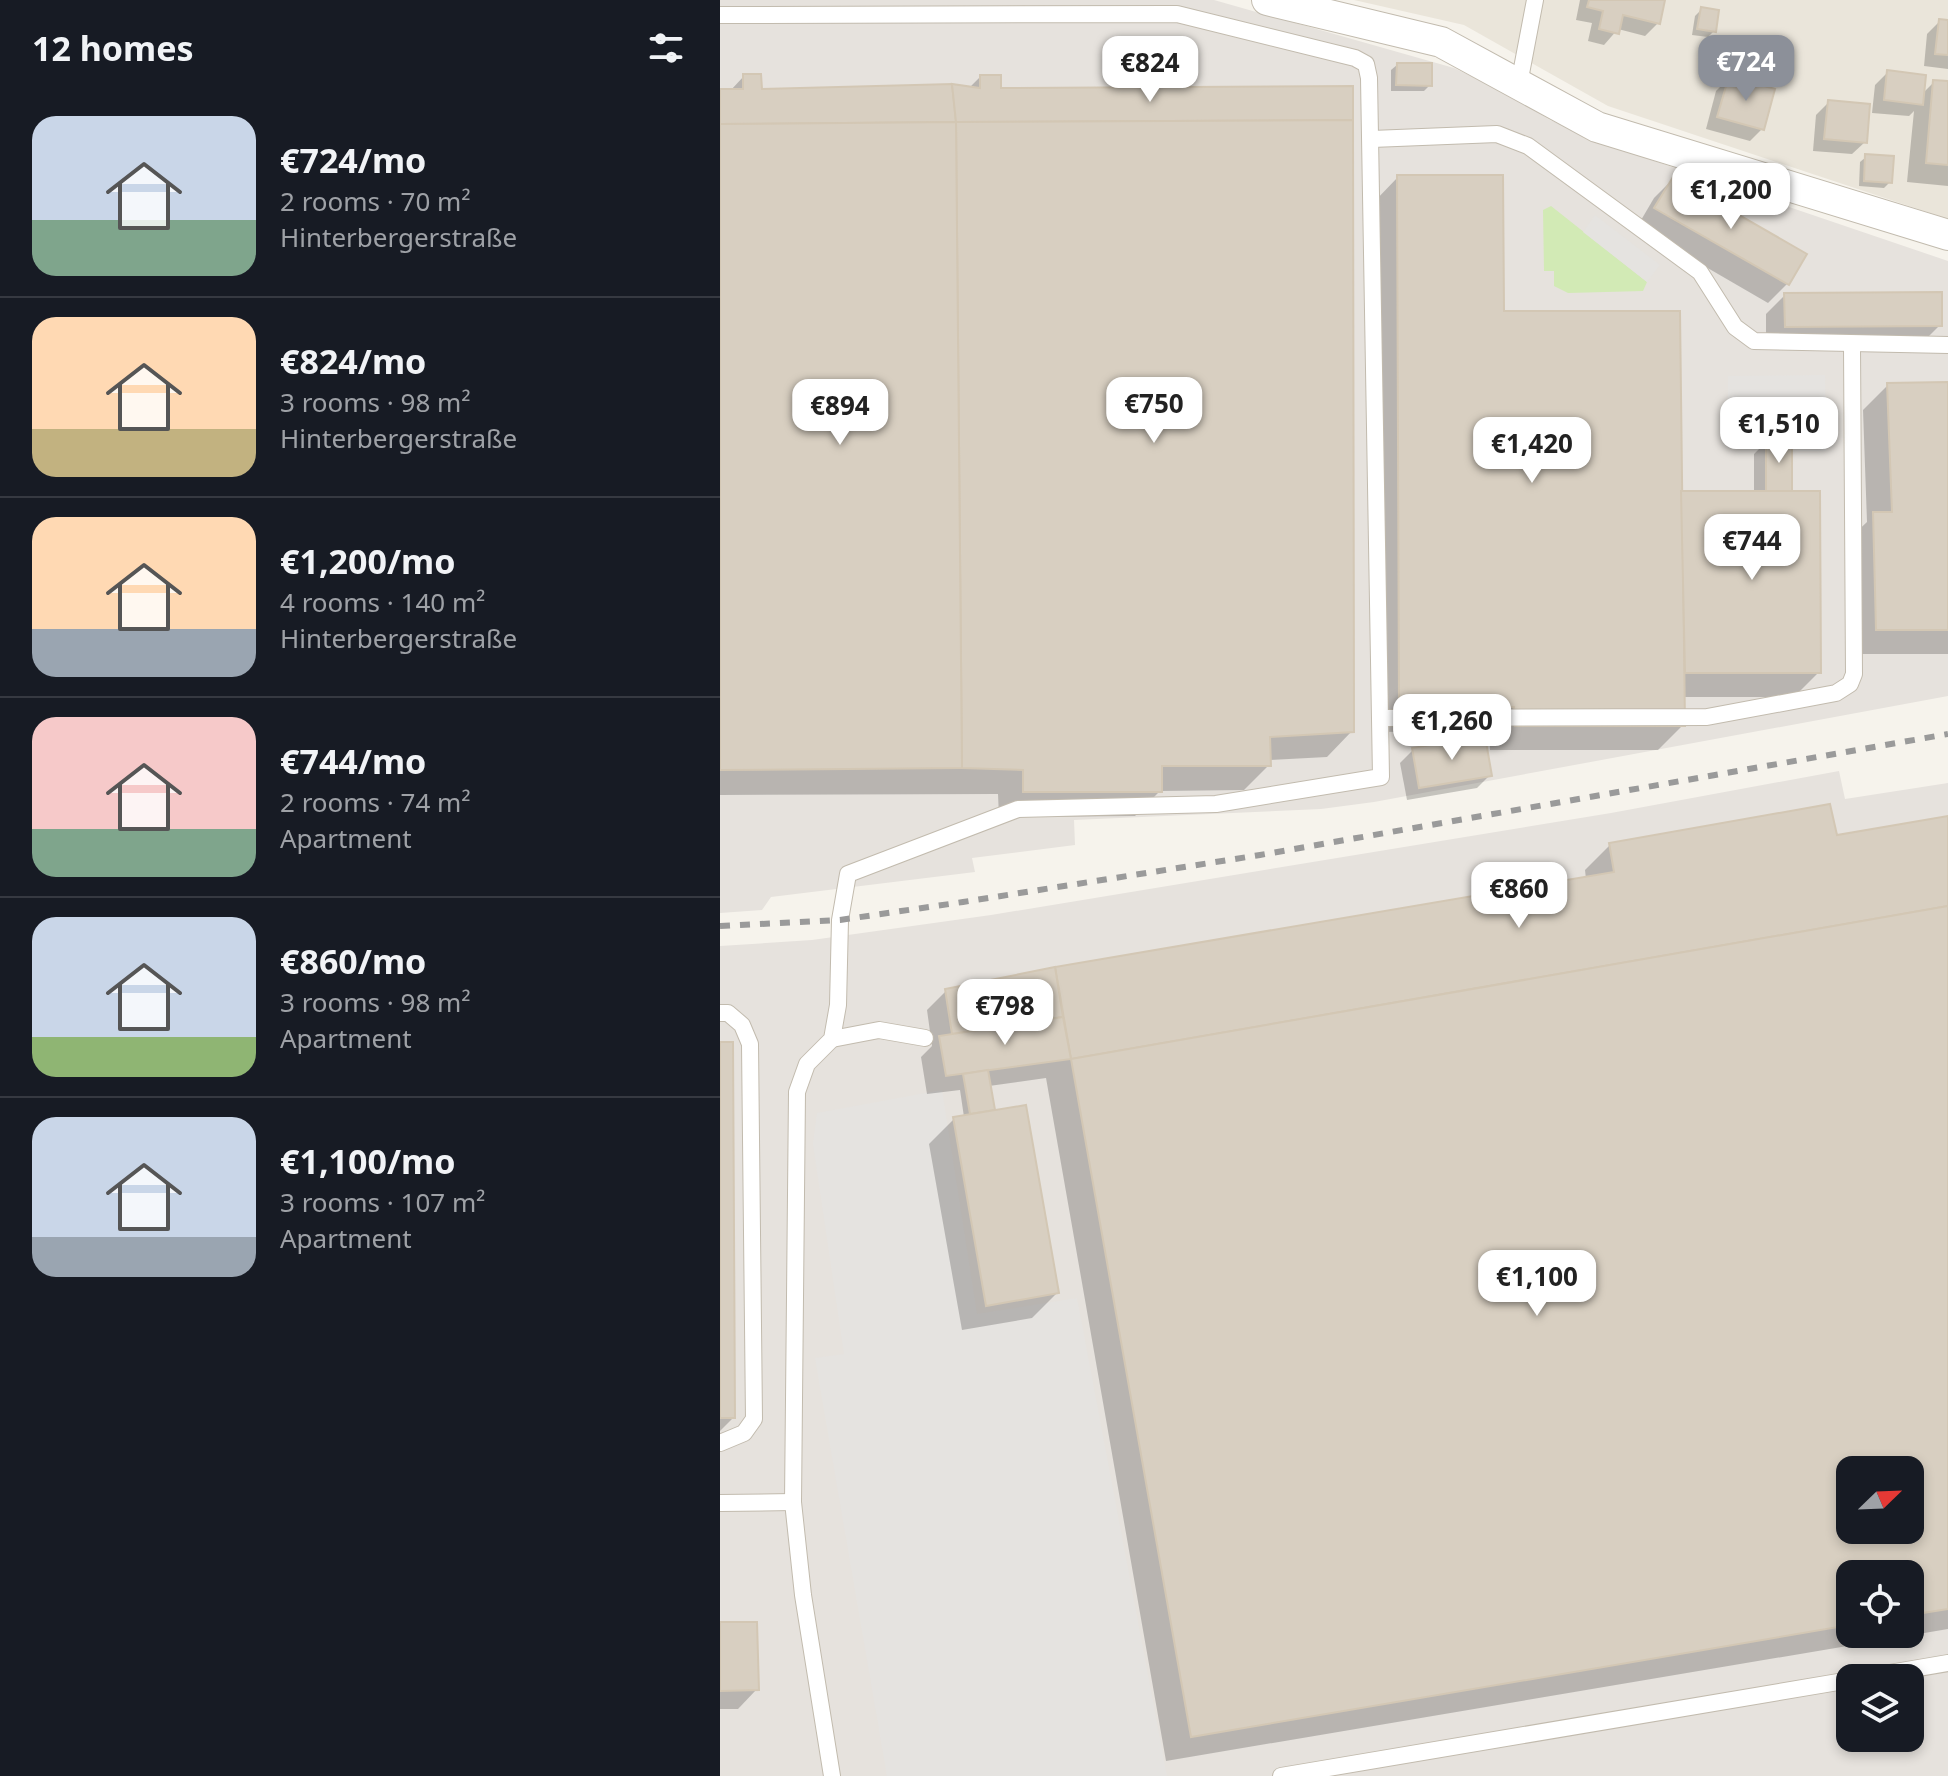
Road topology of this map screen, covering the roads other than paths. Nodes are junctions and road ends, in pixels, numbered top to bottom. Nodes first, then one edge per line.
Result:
1 (1267, 0) edge
2 (1535, 0) edge
3 (720, 15) edge
4 (1519, 84) junction
5 (1372, 139) junction
6 (1948, 235) edge
7 (1948, 345) edge
8 (1852, 346) junction
9 (1381, 718) junction
10 (720, 1013) edge
11 (925, 1038) dead end
12 (832, 1039) junction
13 (720, 1443) edge
14 (793, 1502) junction
15 (720, 1503) edge
16 (1948, 1663) edge
17 (1924, 1667) edge
18 (1836, 1682) edge
19 (832, 1776) edge
20 (1281, 1776) edge

1 - 4 street
2 - 4 lane
3 - 5 lane
4 - 6 street
5 - 8 lane
5 - 9 lane
7 - 8 lane
8 - 9 lane
9 - 12 lane
10 - 13 lane
11 - 12 lane
12 - 14 lane
14 - 15 lane
14 - 19 lane
16 - 17 lane
18 - 20 lane

